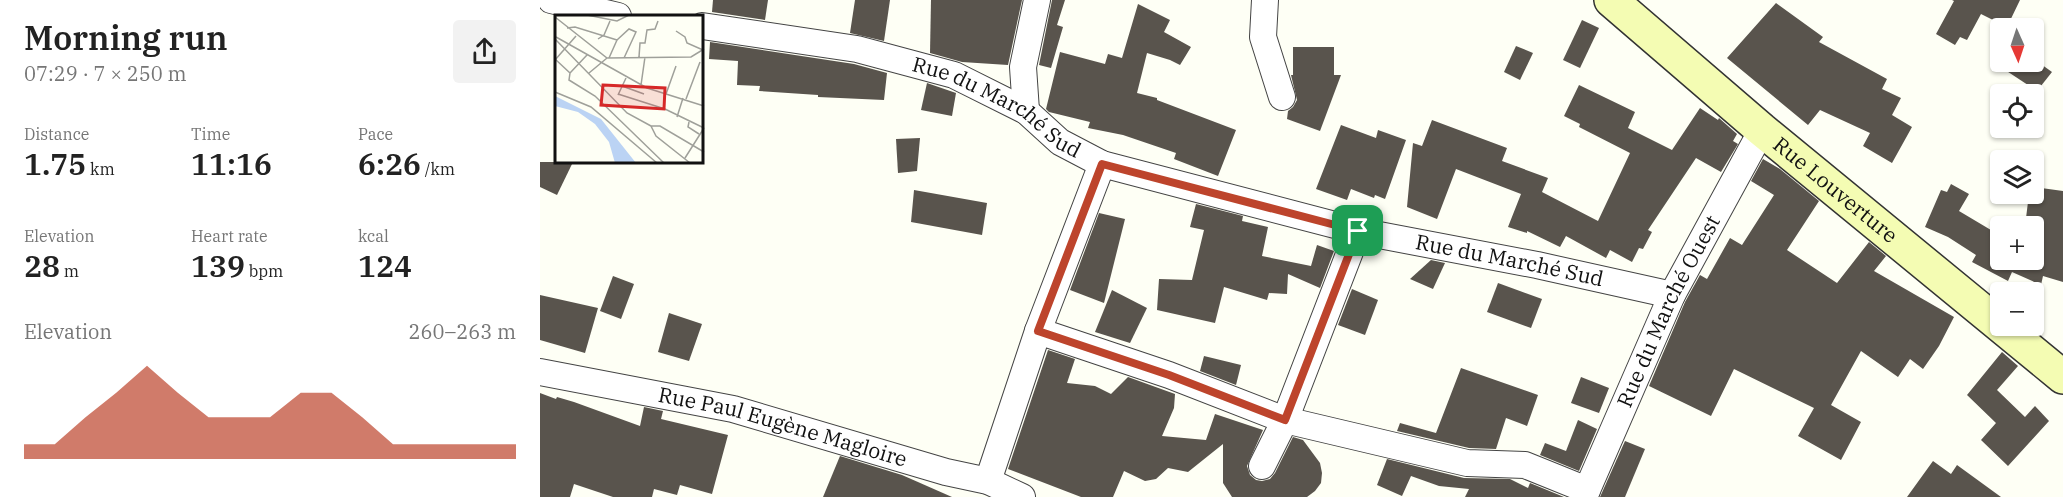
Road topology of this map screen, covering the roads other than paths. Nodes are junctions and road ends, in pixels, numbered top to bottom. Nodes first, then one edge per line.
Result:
1 (551, 0) edge
2 (1037, 0) edge
3 (1265, 0) edge
4 (1611, 0) edge
5 (614, 15) edge
6 (704, 26) edge
7 (1282, 97) dead end
8 (1026, 111) junction
9 (1762, 130) junction
10 (1102, 164) junction
11 (1358, 231) junction
12 (1672, 295) junction
13 (1038, 331) junction
14 (540, 372) edge
15 (2063, 377) edge
16 (1285, 420) junction
17 (1262, 466) dead end
18 (988, 481) junction
19 (1585, 494) edge
20 (1022, 497) edge

1 - 5 street
2 - 8 street
3 - 7 street
4 - 9 main road, Rue Louverture
6 - 8 street, Rue du Marché Sud
8 - 10 street, Rue du Marché Sud
9 - 12 street, Rue du Marché Ouest
9 - 15 main road, Rue Louverture
10 - 11 street, Rue du Marché Sud
10 - 13 street
11 - 12 street, Rue du Marché Sud
11 - 16 street
12 - 19 street, Rue du Marché Ouest
13 - 16 street
13 - 18 street
14 - 18 street, Rue Paul Eugène Magloire
16 - 17 street
16 - 19 street
18 - 20 street, Rue Paul Eugène Magloire

